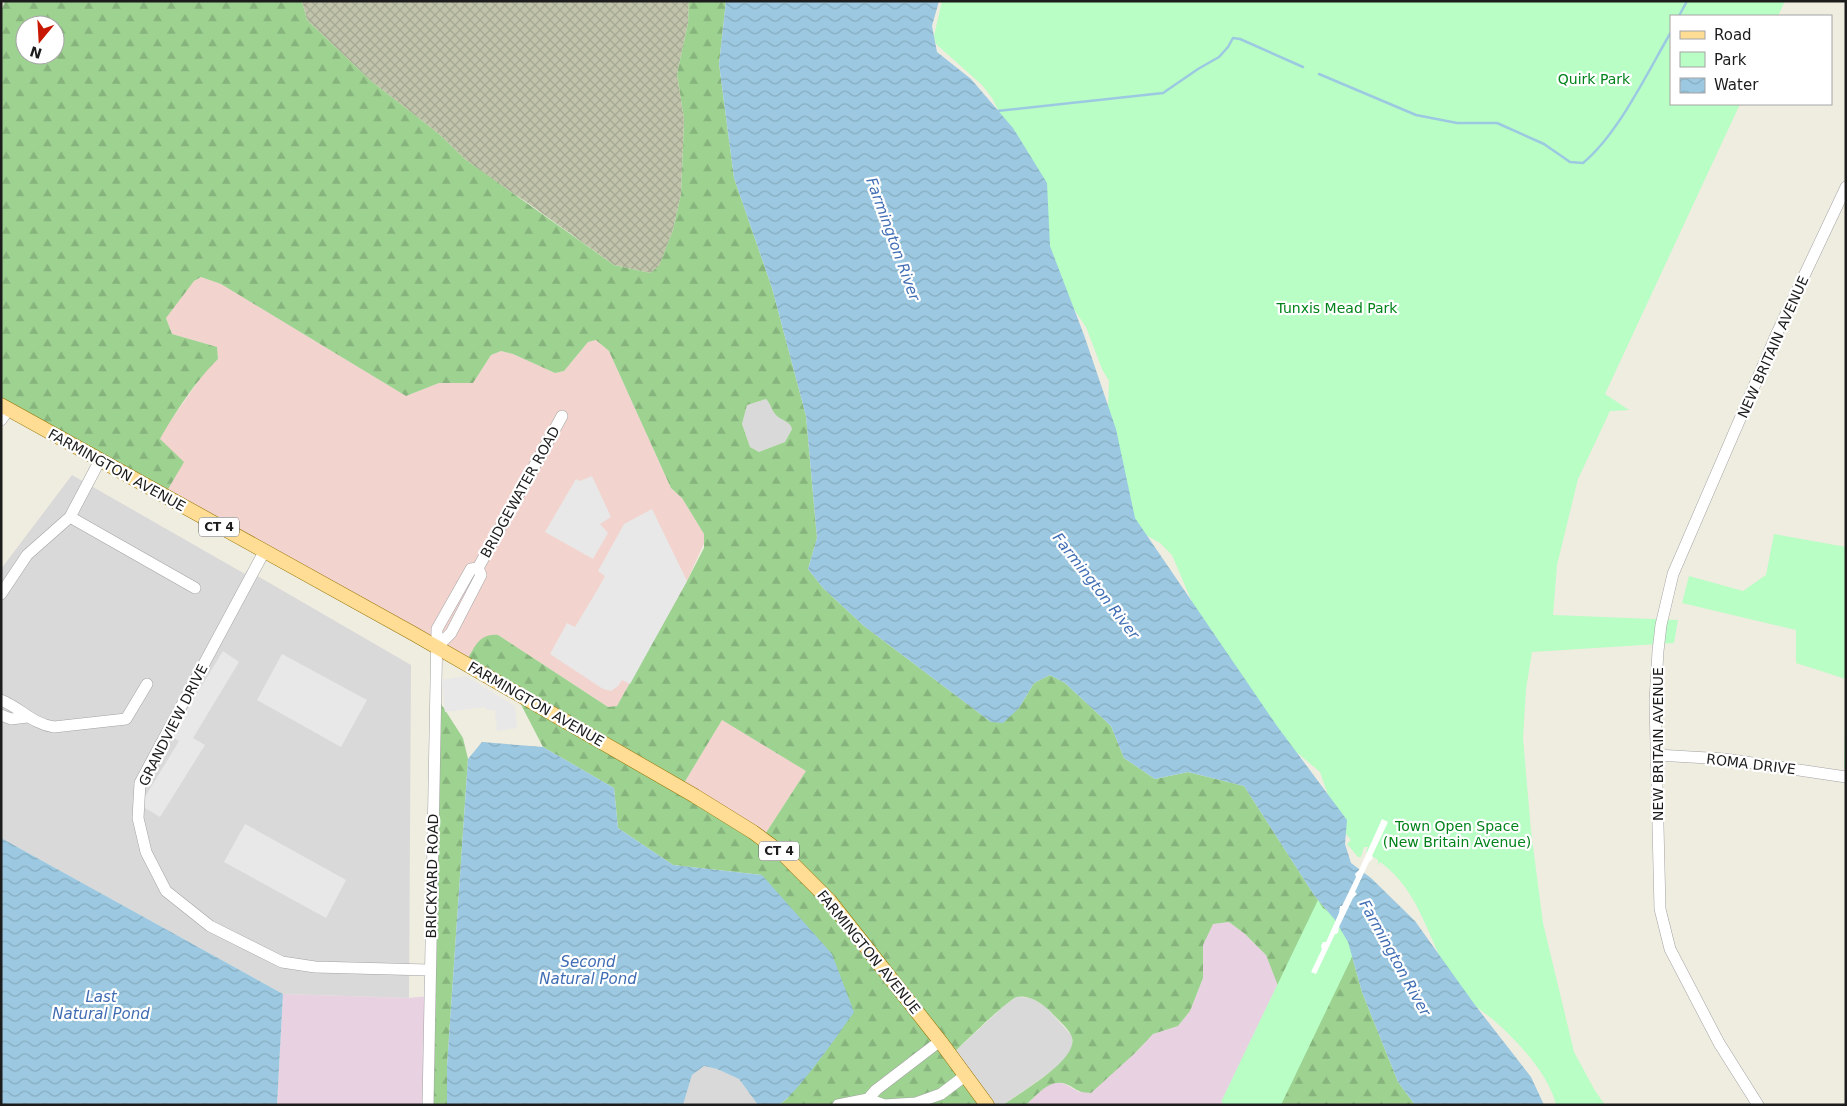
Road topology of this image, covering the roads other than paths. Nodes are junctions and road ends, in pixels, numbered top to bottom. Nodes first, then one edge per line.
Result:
1 (1846, 187) edge
2 (4, 411) edge
3 (562, 416) dead end
4 (100, 460) junction
5 (70, 517) junction
6 (264, 552) junction
7 (194, 588) dead end
8 (1, 594) edge
9 (437, 647) junction
10 (147, 684) dead end
11 (1, 700) edge
12 (1, 714) edge
13 (27, 717) junction
14 (1657, 755) junction
15 (1846, 777) edge
16 (430, 970) junction
17 (940, 1041) junction
18 (966, 1075) junction
19 (868, 1099) junction
20 (428, 1105) edge
21 (838, 1105) edge
22 (987, 1105) edge
23 (1758, 1105) edge

1 - 14 street, NEW BRITAIN AVENUE
2 - 4 main road, FARMINGTON AVENUE / CT 4
3 - 9 street, BRIDGEWATER ROAD
4 - 5 street
4 - 6 main road, FARMINGTON AVENUE / CT 4
5 - 7 street
5 - 8 street
6 - 9 main road, FARMINGTON AVENUE / CT 4
6 - 16 street, GRANDVIEW DRIVE
9 - 16 street, BRICKYARD ROAD
9 - 17 main road, FARMINGTON AVENUE / CT 4
10 - 13 street
11 - 13 street
12 - 13 street
14 - 15 street, ROMA DRIVE
14 - 23 street, NEW BRITAIN AVENUE
16 - 20 street, BRICKYARD ROAD
17 - 18 main road, FARMINGTON AVENUE / CT 4
17 - 19 street
18 - 19 street
18 - 22 main road, FARMINGTON AVENUE / CT 4
19 - 21 street

